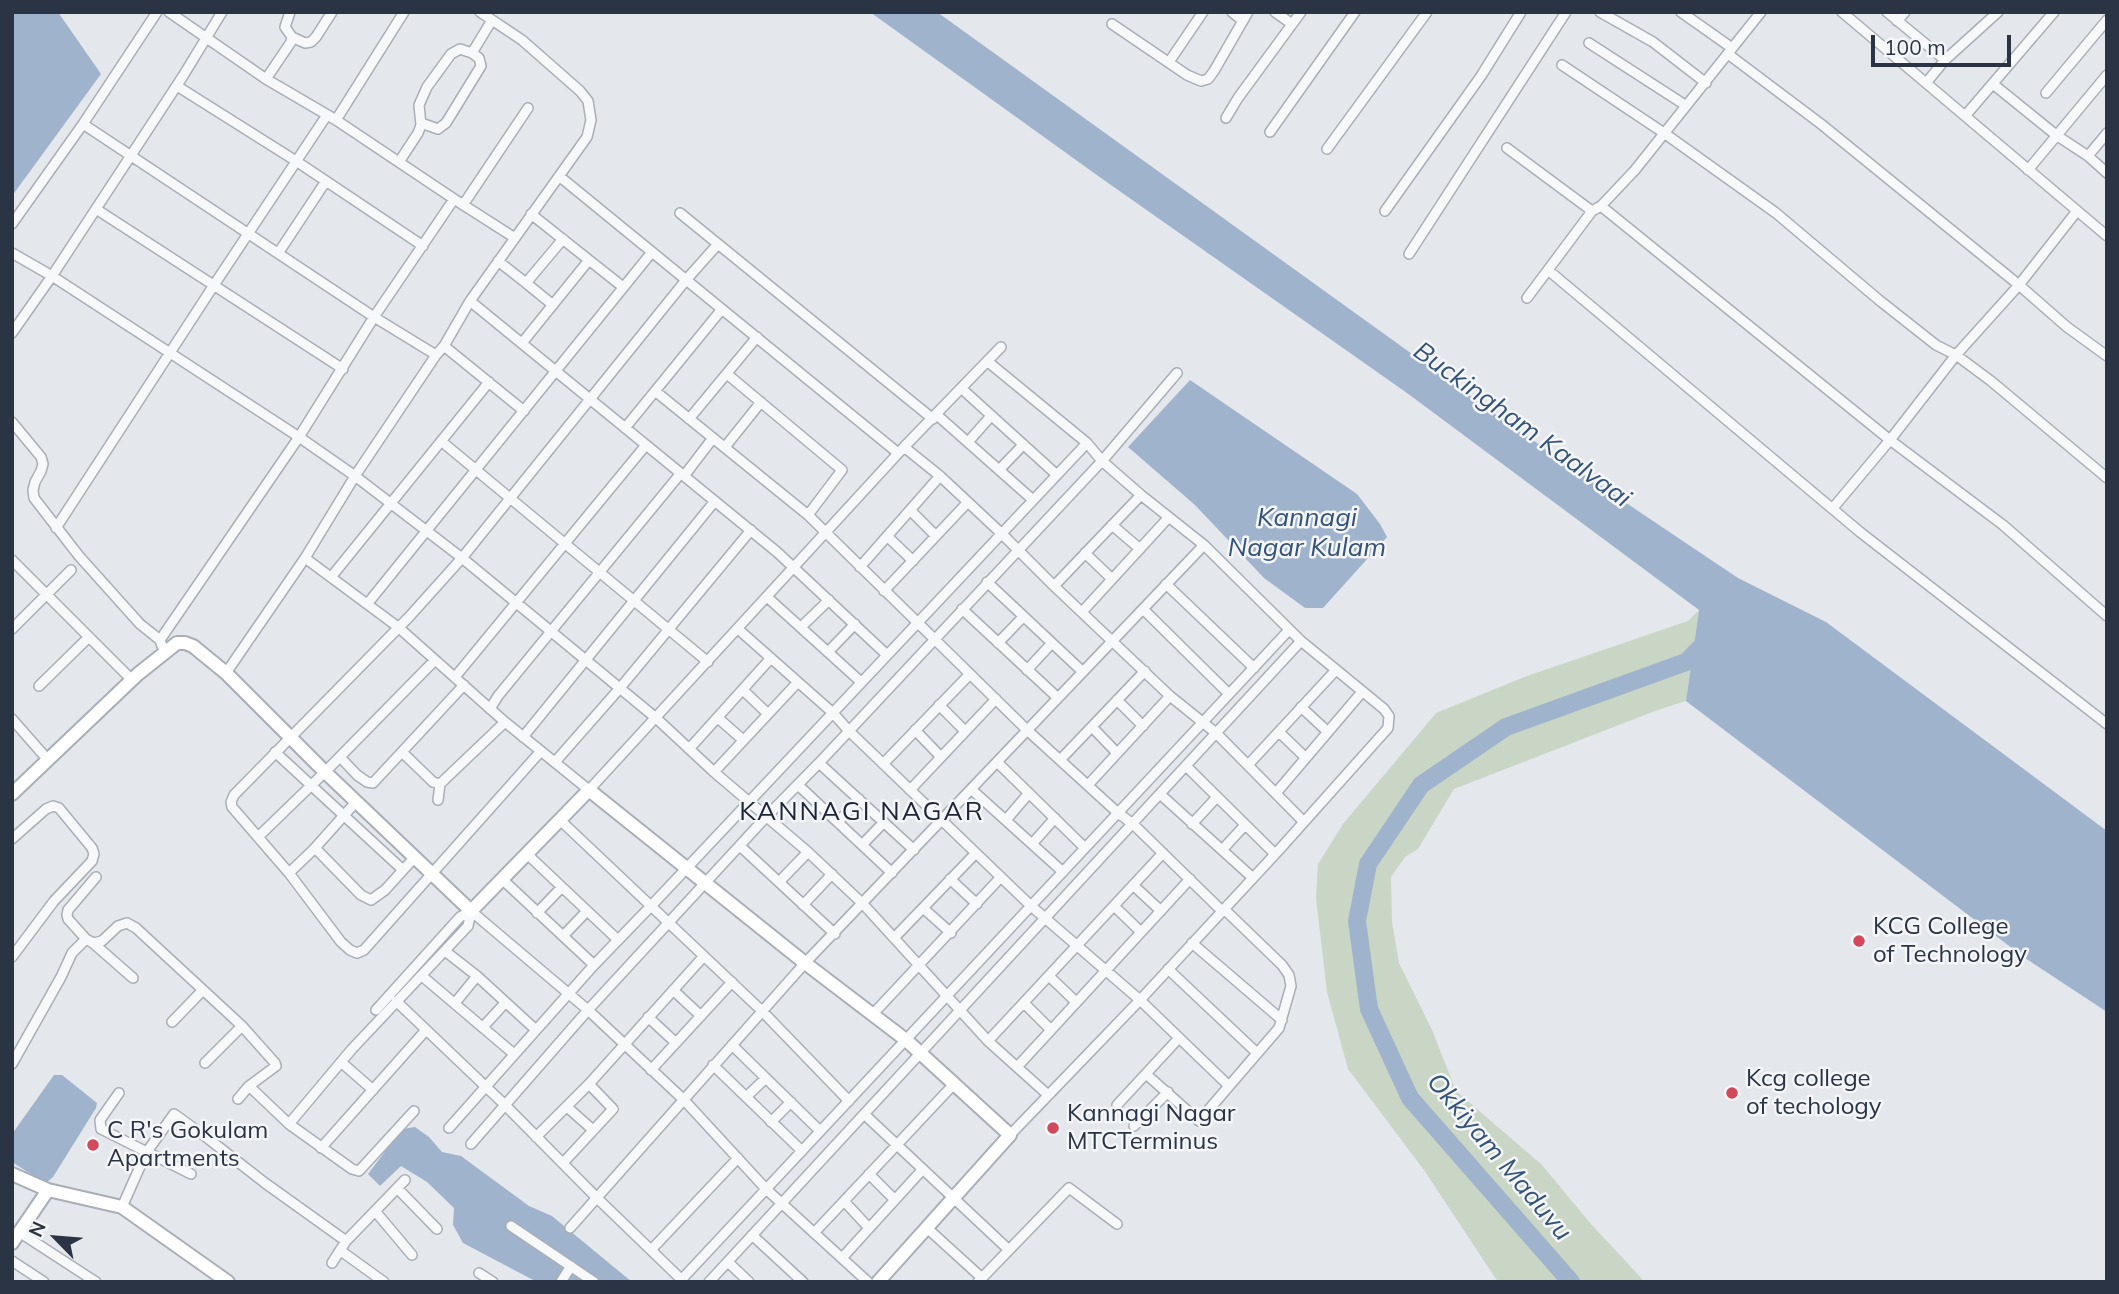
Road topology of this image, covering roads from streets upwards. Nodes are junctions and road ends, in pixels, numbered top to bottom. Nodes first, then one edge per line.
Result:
1 (157, 12) edge
2 (169, 12) edge
3 (222, 12) edge
4 (290, 12) edge
5 (332, 12) edge
6 (404, 12) edge
7 (480, 12) edge
8 (1203, 12) edge
9 (1232, 12) edge
10 (1275, 12) edge
11 (1301, 12) edge
12 (1355, 12) edge
13 (1427, 12) edge
14 (1521, 12) edge
15 (1566, 12) edge
16 (1600, 12) edge
17 (1681, 12) edge
18 (1760, 12) edge
19 (1842, 12) edge
20 (1886, 12) edge
21 (1905, 12) edge
22 (1998, 12) edge
23 (2054, 12) edge
24 (1246, 17) edge
25 (492, 20) junction
26 (2107, 20) edge
27 (1897, 21) junction
28 (1112, 24) dead end
29 (1292, 24) junction
30 (292, 37) junction
31 (206, 38) junction
32 (1589, 43) dead end
33 (1730, 51) junction
34 (472, 53) junction
35 (1945, 60) junction
36 (1169, 62) junction
37 (1562, 65) dead end
38 (2107, 75) edge
39 (266, 79) junction
40 (1706, 83) junction
41 (1926, 83) junction
42 (1993, 84) junction
43 (177, 86) junction
44 (2046, 93) dead end
45 (1685, 106) junction
46 (528, 108) dead end
47 (1965, 116) junction
48 (1226, 117) dead end
49 (332, 118) junction
50 (421, 123) junction
51 (83, 124) junction
52 (1270, 132) dead end
53 (1664, 133) junction
54 (2107, 134) edge
55 (2056, 135) junction
56 (1507, 148) dead end
57 (1327, 149) dead end
58 (131, 155) junction
59 (2088, 156) junction
60 (296, 162) junction
61 (399, 162) junction
62 (2028, 170) junction
63 (2107, 173) edge
64 (559, 176) junction
65 (326, 181) junction
66 (458, 202) junction
67 (96, 209) junction
68 (1597, 209) junction
69 (1385, 211) dead end
70 (2077, 211) junction
71 (680, 213) dead end
72 (531, 215) junction
73 (12, 225) edge
74 (249, 232) junction
75 (2107, 236) edge
76 (515, 238) junction
77 (563, 239) junction
78 (718, 244) junction
79 (423, 246) junction
80 (652, 251) junction
81 (12, 253) edge
82 (279, 253) junction
83 (1409, 254) dead end
84 (589, 260) junction
85 (498, 261) junction
86 (1548, 270) junction
87 (52, 276) junction
88 (686, 280) junction
89 (526, 283) junction
90 (214, 285) junction
91 (2019, 285) junction
92 (623, 287) junction
93 (1527, 298) dead end
94 (470, 301) junction
95 (553, 305) junction
96 (722, 309) junction
97 (374, 317) junction
98 (12, 333) edge
99 (757, 337) junction
100 (522, 343) junction
101 (444, 346) junction
102 (1001, 347) dead end
103 (170, 354) junction
104 (436, 355) junction
105 (1956, 355) junction
106 (2107, 356) edge
107 (988, 361) junction
108 (343, 369) junction
109 (556, 371) junction
110 (1177, 373) dead end
111 (727, 374) junction
112 (489, 382) junction
113 (961, 388) junction
114 (655, 391) junction
115 (590, 399) junction
116 (761, 402) junction
117 (524, 411) junction
118 (991, 416) junction
119 (935, 417) junction
120 (689, 419) junction
121 (12, 422) edge
122 (625, 428) junction
123 (299, 437) junction
124 (713, 438) junction
125 (1890, 439) junction
126 (441, 441) junction
127 (968, 442) junction
128 (1087, 443) junction
129 (646, 445) junction
130 (1023, 445) junction
131 (725, 447) junction
132 (901, 450) junction
133 (1101, 461) junction
134 (476, 470) junction
135 (999, 470) junction
136 (682, 474) junction
137 (1057, 475) junction
138 (355, 476) junction
139 (940, 476) junction
140 (2107, 478) edge
141 (1141, 495) junction
142 (510, 499) junction
143 (1033, 500) junction
144 (715, 501) junction
145 (968, 502) junction
146 (390, 503) junction
147 (1833, 508) junction
148 (910, 510) junction
149 (808, 515) junction
150 (1169, 517) junction
151 (1112, 525) junction
152 (56, 528) junction
153 (751, 530) junction
154 (427, 531) junction
155 (825, 533) junction
156 (1002, 534) junction
157 (887, 536) junction
158 (936, 536) junction
159 (565, 544) junction
160 (1204, 545) junction
161 (1140, 549) junction
162 (1018, 550) junction
163 (1085, 553) junction
164 (305, 558) junction
165 (462, 558) junction
166 (12, 560) edge
167 (913, 561) junction
168 (860, 567) junction
169 (794, 568) junction
170 (71, 570) dead end
171 (599, 573) junction
172 (332, 576) junction
173 (1112, 579) junction
174 (988, 582) junction
175 (1166, 584) junction
176 (1054, 586) junction
177 (884, 591) junction
178 (47, 595) junction
179 (768, 597) junction
180 (633, 600) junction
181 (828, 600) junction
182 (368, 603) junction
183 (517, 603) junction
184 (1143, 609) junction
185 (962, 610) junction
186 (1082, 612) junction
187 (2107, 616) edge
188 (1023, 617) junction
189 (918, 623) junction
190 (855, 624) junction
191 (398, 627) junction
192 (801, 627) junction
193 (12, 629) edge
194 (738, 629) junction
195 (668, 630) junction
196 (1289, 630) junction
197 (551, 632) junction
198 (89, 637) junction
199 (934, 639) junction
200 (1113, 641) junction
201 (1301, 641) junction
202 (998, 643) junction
203 (1052, 643) junction
204 (162, 646) junction
205 (828, 652) junction
206 (887, 655) junction
207 (771, 658) junction
208 (584, 659) junction
209 (435, 660) junction
210 (708, 662) junction
211 (1254, 668) junction
212 (1027, 670) junction
213 (1336, 670) junction
214 (1145, 671) junction
215 (1083, 672) junction
216 (226, 673) junction
217 (970, 674) junction
218 (455, 677) junction
219 (132, 680) junction
220 (798, 682) junction
221 (861, 682) junction
222 (464, 685) junction
223 (39, 686) dead end
224 (620, 688) junction
225 (743, 690) junction
226 (1362, 692) junction
227 (1229, 694) junction
228 (1170, 696) junction
229 (1058, 698) junction
230 (996, 699) junction
231 (1117, 700) junction
232 (939, 705) junction
233 (1301, 707) junction
234 (490, 709) junction
235 (768, 713) junction
236 (833, 713) junction
237 (656, 718) junction
238 (718, 718) junction
239 (12, 719) edge
240 (505, 722) junction
241 (1202, 722) junction
242 (2107, 724) edge
243 (1143, 726) junction
244 (1092, 727) junction
245 (915, 730) junction
246 (1027, 730) junction
247 (849, 731) junction
248 (965, 731) junction
249 (1279, 732) junction
250 (1328, 732) junction
251 (1216, 733) junction
252 (290, 737) junction
253 (523, 737) junction
254 (743, 740) junction
255 (689, 749) junction
256 (541, 751) junction
257 (275, 752) junction
258 (403, 753) junction
259 (1118, 753) junction
260 (340, 757) junction
261 (941, 757) junction
262 (1306, 758) junction
263 (1061, 759) junction
264 (48, 760) junction
265 (555, 762) junction
266 (998, 762) junction
267 (819, 763) junction
268 (883, 764) junction
269 (1248, 765) junction
270 (1186, 766) junction
271 (325, 772) junction
272 (714, 772) junction
273 (440, 785) junction
274 (799, 785) junction
275 (1088, 785) junction
276 (311, 786) junction
277 (971, 789) junction
278 (589, 790) junction
279 (910, 790) junction
280 (13, 793) edge
281 (1029, 793) junction
282 (1276, 793) junction
283 (1160, 794) junction
284 (1217, 797) junction
285 (859, 799) junction
286 (438, 800) dead end
287 (356, 802) junction
288 (749, 803) junction
289 (1118, 813) junction
290 (343, 817) junction
291 (766, 817) junction
292 (1055, 818) junction
293 (942, 820) junction
294 (1006, 820) junction
295 (559, 821) junction
296 (838, 822) junction
297 (884, 822) junction
298 (1304, 822) junction
299 (1133, 824) junction
300 (1192, 824) junction
301 (1245, 825) junction
302 (258, 837) junction
303 (12, 839) edge
304 (1032, 844) junction
305 (862, 845) junction
306 (740, 846) junction
307 (315, 848) junction
308 (1085, 848) junction
309 (914, 850) junction
310 (1222, 850) junction
311 (808, 852) junction
312 (976, 853) junction
313 (1163, 853) junction
314 (527, 854) junction
315 (1275, 854) junction
316 (414, 858) junction
317 (687, 868) junction
318 (403, 870) junction
319 (1062, 872) junction
320 (289, 873) junction
321 (892, 873) junction
322 (831, 874) junction
323 (432, 875) junction
324 (96, 877) dead end
325 (1001, 877) junction
326 (1252, 878) junction
327 (950, 879) junction
328 (1190, 879) junction
329 (503, 880) junction
330 (779, 882) junction
331 (707, 883) junction
332 (1133, 885) junction
333 (562, 887) junction
334 (863, 904) junction
335 (977, 904) junction
336 (803, 905) junction
337 (651, 906) junction
338 (1031, 906) junction
339 (1114, 906) junction
340 (923, 908) junction
341 (1223, 910) junction
342 (471, 911) junction
343 (587, 911) junction
344 (1161, 911) junction
345 (537, 913) junction
346 (1046, 917) junction
347 (669, 923) junction
348 (1141, 932) junction
349 (951, 933) junction
350 (835, 934) junction
351 (563, 936) junction
352 (894, 938) junction
353 (618, 940) junction
354 (89, 941) junction
355 (1192, 943) junction
356 (1077, 945) junction
357 (445, 951) junction
358 (704, 956) junction
359 (12, 957) edge
360 (806, 963) junction
361 (594, 965) junction
362 (920, 966) junction
363 (1168, 969) junction
364 (1106, 970) junction
365 (422, 976) junction
366 (477, 976) junction
367 (1049, 976) junction
368 (133, 978) dead end
369 (732, 982) junction
370 (202, 990) junction
371 (673, 990) junction
372 (569, 994) junction
373 (948, 995) junction
374 (1139, 1000) junction
375 (396, 1002) junction
376 (1076, 1002) junction
377 (455, 1003) junction
378 (505, 1003) junction
379 (1024, 1003) junction
380 (376, 1010) dead end
381 (588, 1010) junction
382 (960, 1010) junction
383 (762, 1011) junction
384 (873, 1014) junction
385 (701, 1016) junction
386 (648, 1017) junction
387 (1282, 1020) junction
388 (172, 1021) dead end
389 (242, 1026) junction
390 (483, 1027) junction
391 (426, 1030) junction
392 (536, 1030) junction
393 (1051, 1030) junction
394 (1179, 1038) junction
395 (906, 1040) junction
396 (988, 1041) junction
397 (676, 1043) junction
398 (624, 1044) junction
399 (732, 1045) junction
400 (1257, 1053) junction
401 (921, 1054) junction
402 (514, 1055) junction
403 (341, 1062) junction
404 (205, 1063) dead end
405 (12, 1064) edge
406 (713, 1065) junction
407 (1017, 1067) junction
408 (651, 1070) junction
409 (1146, 1074) junction
410 (766, 1078) junction
411 (589, 1084) junction
412 (954, 1084) junction
413 (249, 1086) junction
414 (485, 1086) junction
415 (1229, 1086) junction
416 (373, 1090) junction
417 (1168, 1092) junction
418 (119, 1093) dead end
419 (1047, 1094) junction
420 (746, 1097) junction
421 (238, 1099) dead end
422 (684, 1100) junction
423 (849, 1101) junction
424 (791, 1102) junction
425 (505, 1105) junction
426 (1117, 1105) dead end
427 (567, 1107) junction
428 (414, 1111) dead end
429 (864, 1114) junction
430 (771, 1122) junction
431 (289, 1124) junction
432 (1134, 1126) dead end
433 (449, 1128) dead end
434 (593, 1130) junction
435 (820, 1131) junction
436 (1010, 1135) junction
437 (536, 1137) junction
438 (471, 1144) dead end
439 (896, 1145) junction
440 (321, 1148) junction
441 (802, 1151) junction
442 (146, 1153) junction
443 (738, 1158) junction
444 (563, 1163) junction
445 (923, 1169) junction
446 (12, 1174) edge
447 (191, 1174) dead end
448 (869, 1174) junction
449 (405, 1181) dead end
450 (397, 1188) junction
451 (766, 1189) junction
452 (48, 1190) junction
453 (597, 1198) junction
454 (895, 1199) junction
455 (953, 1199) junction
456 (844, 1201) junction
457 (781, 1203) junction
458 (122, 1207) junction
459 (375, 1211) junction
460 (1117, 1224) dead end
461 (511, 1226) dead end
462 (570, 1227) dead end
463 (437, 1228) dead end
464 (869, 1228) junction
465 (927, 1228) junction
466 (814, 1233) junction
467 (752, 1235) junction
468 (15, 1237) edge
469 (346, 1241) junction
470 (651, 1250) junction
471 (1009, 1250) junction
472 (341, 1251) junction
473 (412, 1255) dead end
474 (842, 1258) junction
475 (12, 1261) edge
476 (728, 1262) junction
477 (332, 1263) dead end
478 (571, 1266) junction
479 (480, 1273) dead end
480 (683, 1280) edge
481 (980, 1280) edge
482 (44, 1282) edge
483 (96, 1282) edge
484 (228, 1282) edge
485 (384, 1282) edge
486 (493, 1282) edge
487 (561, 1282) edge
488 (594, 1282) edge
489 (709, 1282) edge
490 (750, 1282) edge
491 (803, 1282) edge
492 (868, 1282) edge
493 (878, 1282) edge

1 - 51 street
2 - 31 street
3 - 31 street
4 - 30 street
5 - 30 street
6 - 49 street
7 - 25 street
8 - 36 street
9 - 24 street
10 - 29 street
11 - 29 street
12 - 52 street
13 - 57 street
14 - 69 street
15 - 83 street
16 - 40 street
17 - 33 street
18 - 33 street
19 - 41 street
20 - 27 street
21 - 27 street
22 - 35 street
23 - 42 street
24 - 36 street
25 - 34 street
25 - 64 street
26 - 44 street
27 - 35 street
28 - 36 street
29 - 48 street
30 - 39 street
31 - 39 street
31 - 43 street
32 - 45 street
33 - 40 street
33 - 91 street
34 - 50 street
34 - 50 street
35 - 41 street
37 - 53 street
38 - 55 street
39 - 49 street
40 - 45 street
41 - 47 street
42 - 47 street
42 - 55 street
43 - 58 street
43 - 60 street
45 - 53 street
46 - 66 street
47 - 62 street
49 - 60 street
49 - 61 street
50 - 61 street
51 - 58 street
51 - 73 street
53 - 68 street
53 - 105 street
54 - 59 street
55 - 59 street
55 - 62 street
56 - 68 street
58 - 67 street
58 - 74 street
59 - 63 street
60 - 65 street
60 - 74 street
61 - 66 street
62 - 70 street
64 - 72 street
64 - 80 street
65 - 79 street
65 - 82 street
66 - 76 street
66 - 79 street
67 - 87 street
67 - 90 street
68 - 86 street
68 - 125 street
70 - 75 street
70 - 91 street
71 - 78 street
72 - 76 street
72 - 77 street
74 - 82 street
74 - 90 street
76 - 85 street
77 - 84 street
77 - 89 street
78 - 88 street
78 - 119 street
79 - 97 street
80 - 88 street
80 - 92 street
81 - 87 street
82 - 97 street
84 - 92 street
84 - 95 street
85 - 89 street
85 - 94 street
86 - 93 street
86 - 147 street
87 - 98 street
87 - 103 street
88 - 96 street
88 - 115 street
89 - 95 street
90 - 103 street
90 - 108 street
91 - 105 street
91 - 106 street
92 - 109 street
94 - 100 street
94 - 101 street
95 - 100 street
96 - 99 street
96 - 114 street
97 - 104 street
97 - 108 street
99 - 111 street
99 - 132 street
100 - 109 street
101 - 104 street
101 - 112 street
102 - 107 street
103 - 123 street
103 - 152 street
104 - 138 street
105 - 125 street
105 - 140 street
107 - 113 street
107 - 128 street
108 - 123 street
109 - 115 street
109 - 117 street
110 - 133 street
111 - 116 street
111 - 120 street
112 - 117 street
112 - 126 street
113 - 118 street
113 - 119 street
114 - 120 street
114 - 122 street
115 - 122 street
115 - 142 street
116 - 131 street
116 - 149 street
117 - 134 street
118 - 127 street
118 - 130 street
119 - 127 street
119 - 132 street
120 - 124 street
121 - 152 street
122 - 129 street
123 - 138 street
123 - 204 street
124 - 131 street
124 - 136 street
125 - 147 street
125 - 187 street
126 - 134 street
126 - 146 street
127 - 135 street
128 - 133 street
128 - 137 street
129 - 136 street
129 - 159 street
130 - 135 street
130 - 137 street
131 - 149 street
132 - 139 street
132 - 155 street
133 - 141 street
133 - 162 street
134 - 142 street
134 - 154 street
135 - 143 street
136 - 144 street
136 - 171 street
137 - 143 street
138 - 146 street
138 - 164 street
139 - 145 street
139 - 148 street
141 - 150 street
141 - 151 street
142 - 159 street
142 - 165 street
143 - 156 street
144 - 153 street
144 - 180 street
145 - 156 street
145 - 158 street
146 - 154 street
146 - 172 street
147 - 242 street
148 - 157 street
148 - 158 street
149 - 155 street
150 - 160 street
150 - 161 street
151 - 161 street
151 - 163 street
152 - 204 street
153 - 169 street
153 - 195 street
154 - 165 street
154 - 182 street
155 - 168 street
155 - 169 street
156 - 162 street
156 - 189 street
157 - 167 street
157 - 168 street
158 - 167 street
159 - 171 street
159 - 183 street
160 - 175 street
160 - 196 street
161 - 173 street
162 - 174 street
162 - 176 street
163 - 173 street
163 - 176 street
164 - 172 street
164 - 216 street
165 - 183 street
165 - 191 street
166 - 178 street
167 - 177 street
168 - 177 street
169 - 179 street
169 - 181 street
170 - 178 street
171 - 180 street
171 - 197 street
172 - 182 street
173 - 186 street
174 - 185 street
174 - 188 street
175 - 184 street
175 - 211 street
176 - 186 street
177 - 189 street
178 - 193 street
178 - 198 street
179 - 192 street
179 - 194 street
180 - 195 street
180 - 208 street
181 - 190 street
181 - 192 street
182 - 191 street
183 - 197 street
183 - 218 street
184 - 200 street
184 - 227 street
185 - 199 street
185 - 202 street
186 - 200 street
188 - 202 street
188 - 203 street
189 - 199 street
189 - 206 street
190 - 205 street
190 - 206 street
191 - 209 street
191 - 252 street
192 - 205 street
194 - 207 street
194 - 210 street
195 - 210 street
195 - 224 street
196 - 201 street
196 - 211 street
197 - 208 street
197 - 234 street
198 - 219 street
198 - 223 street
199 - 217 street
199 - 247 street
200 - 214 street
200 - 215 street
201 - 213 street
201 - 251 street
202 - 212 street
203 - 212 street
203 - 215 street
204 - 216 street
204 - 219 street
205 - 221 street
206 - 221 street
207 - 220 street
207 - 225 street
208 - 224 street
208 - 253 street
209 - 218 street
209 - 260 street
210 - 237 street
211 - 227 street
212 - 229 street
213 - 226 street
213 - 233 street
214 - 228 street
214 - 231 street
215 - 229 street
216 - 252 street
217 - 230 street
217 - 232 street
218 - 222 street
219 - 264 street
220 - 235 street
220 - 236 street
221 - 236 street
222 - 234 street
222 - 258 street
224 - 237 street
224 - 265 street
225 - 235 street
225 - 238 street
226 - 250 street
226 - 298 street
227 - 241 street
228 - 241 street
228 - 243 street
229 - 246 street
230 - 246 street
230 - 248 street
231 - 243 street
231 - 244 street
232 - 245 street
232 - 248 street
233 - 249 street
233 - 250 street
234 - 240 street
235 - 254 street
236 - 247 street
236 - 288 street
237 - 255 street
237 - 278 street
238 - 254 street
238 - 255 street
239 - 264 street
240 - 253 street
240 - 273 street
241 - 251 street
241 - 289 street
243 - 259 street
244 - 259 street
244 - 263 street
245 - 261 street
245 - 268 street
246 - 263 street
246 - 266 street
247 - 267 street
247 - 268 street
248 - 261 street
249 - 262 street
249 - 269 street
250 - 262 street
251 - 269 street
251 - 270 street
252 - 257 street
252 - 271 street
253 - 256 street
254 - 272 street
255 - 272 street
256 - 265 street
256 - 323 street
257 - 276 street
257 - 302 street
258 - 260 street
258 - 273 street
259 - 275 street
260 - 271 street
261 - 279 street
262 - 282 street
263 - 275 street
264 - 280 street
265 - 278 street
266 - 277 street
266 - 281 street
267 - 274 street
267 - 285 street
268 - 279 street
269 - 282 street
270 - 283 street
270 - 284 street
271 - 276 street
271 - 287 street
272 - 288 street
273 - 286 street
274 - 291 street
274 - 296 street
275 - 289 street
276 - 290 street
276 - 302 street
277 - 293 street
277 - 294 street
278 - 295 street
278 - 317 street
279 - 293 street
281 - 292 street
281 - 294 street
282 - 298 street
283 - 299 street
283 - 300 street
284 - 300 street
284 - 301 street
285 - 296 street
285 - 297 street
287 - 290 street
287 - 316 street
288 - 291 street
288 - 317 street
289 - 299 street
289 - 308 street
290 - 307 street
290 - 318 street
291 - 306 street
291 - 311 street
292 - 304 street
292 - 308 street
293 - 309 street
293 - 312 street
294 - 304 street
295 - 314 street
295 - 337 street
296 - 305 street
297 - 305 street
297 - 309 street
298 - 315 street
299 - 313 street
299 - 346 street
300 - 310 street
301 - 310 street
301 - 315 street
302 - 320 street
303 - 359 street
304 - 319 street
305 - 321 street
306 - 330 street
306 - 331 street
307 - 318 street
307 - 320 street
308 - 319 street
309 - 321 street
310 - 326 street
311 - 322 street
311 - 330 street
312 - 325 street
312 - 327 street
313 - 328 street
313 - 332 street
314 - 329 street
314 - 333 street
315 - 326 street
316 - 318 street
316 - 323 street
317 - 331 street
317 - 337 street
319 - 338 street
320 - 323 street
321 - 334 street
322 - 334 street
322 - 336 street
323 - 342 street
324 - 354 street
325 - 335 street
325 - 338 street
326 - 341 street
327 - 335 street
327 - 340 street
328 - 341 street
328 - 344 street
329 - 342 street
329 - 345 street
330 - 336 street
331 - 347 street
331 - 360 street
332 - 339 street
332 - 344 street
333 - 343 street
333 - 345 street
334 - 350 street
334 - 352 street
335 - 349 street
336 - 350 street
337 - 347 street
337 - 353 street
338 - 346 street
338 - 373 street
339 - 348 street
339 - 356 street
340 - 349 street
340 - 352 street
341 - 355 street
341 - 387 street
342 - 357 street
342 - 372 street
342 - 380 street
343 - 351 street
343 - 353 street
344 - 348 street
345 - 351 street
346 - 356 street
346 - 382 street
347 - 358 street
347 - 381 street
348 - 364 street
349 - 362 street
350 - 360 street
351 - 361 street
352 - 362 street
353 - 361 street
354 - 368 street
354 - 370 street
354 - 405 street
355 - 363 street
355 - 387 street
356 - 364 street
356 - 367 street
357 - 365 street
357 - 366 street
358 - 369 street
358 - 371 street
360 - 383 street
360 - 384 street
361 - 372 street
362 - 373 street
362 - 384 street
363 - 374 street
363 - 400 street
364 - 374 street
364 - 376 street
365 - 375 street
365 - 377 street
366 - 377 street
366 - 378 street
367 - 376 street
367 - 379 street
369 - 383 street
369 - 385 street
370 - 388 street
370 - 389 street
371 - 385 street
371 - 386 street
372 - 381 street
372 - 392 street
373 - 382 street
373 - 395 street
374 - 394 street
374 - 419 street
375 - 391 street
375 - 403 street
376 - 393 street
377 - 390 street
378 - 390 street
378 - 392 street
379 - 393 street
379 - 396 street
381 - 398 street
381 - 425 street
382 - 396 street
382 - 401 street
383 - 399 street
383 - 423 street
384 - 395 street
385 - 397 street
386 - 397 street
386 - 398 street
387 - 400 street
389 - 404 street
389 - 413 street
390 - 402 street
391 - 414 street
391 - 416 street
392 - 402 street
393 - 407 street
394 - 409 street
394 - 415 street
395 - 401 street
395 - 423 street
396 - 407 street
397 - 408 street
398 - 408 street
398 - 411 street
399 - 406 street
399 - 410 street
400 - 415 street
401 - 412 street
401 - 429 street
402 - 414 street
403 - 416 street
403 - 431 street
406 - 420 street
406 - 422 street
407 - 419 street
408 - 422 street
409 - 417 street
409 - 426 street
410 - 420 street
410 - 424 street
411 - 427 street
411 - 434 street
412 - 436 street
412 - 439 street
413 - 421 street
413 - 431 street
414 - 425 street
414 - 433 street
415 - 417 street
416 - 440 street
417 - 432 street
418 - 442 street
419 - 436 street
420 - 430 street
422 - 443 street
422 - 453 street
423 - 435 street
424 - 430 street
424 - 435 street
425 - 437 street
425 - 438 street
427 - 434 street
427 - 437 street
428 - 440 street
429 - 439 street
429 - 457 street
430 - 441 street
431 - 440 street
434 - 444 street
435 - 441 street
436 - 455 street
437 - 444 street
439 - 445 street
439 - 448 street
441 - 451 street
442 - 447 street
442 - 458 street
442 - 469 street
443 - 451 street
443 - 470 street
444 - 453 street
445 - 454 street
445 - 455 street
446 - 452 street
448 - 454 street
448 - 456 street
449 - 450 street
450 - 459 street
450 - 463 street
451 - 457 street
451 - 480 street
452 - 458 street
452 - 468 street
453 - 462 street
453 - 470 street
454 - 464 street
455 - 465 street
455 - 471 street
456 - 464 street
456 - 466 street
457 - 466 street
457 - 467 street
458 - 484 street
459 - 469 street
459 - 473 street
460 - 471 street
461 - 478 street
464 - 474 street
465 - 481 street
465 - 493 street
466 - 474 street
467 - 476 street
467 - 491 street
468 - 483 street
469 - 472 street
470 - 480 street
471 - 481 street
472 - 477 street
472 - 485 street
474 - 492 street
475 - 482 street
476 - 489 street
476 - 490 street
478 - 487 street
478 - 488 street
479 - 486 street

